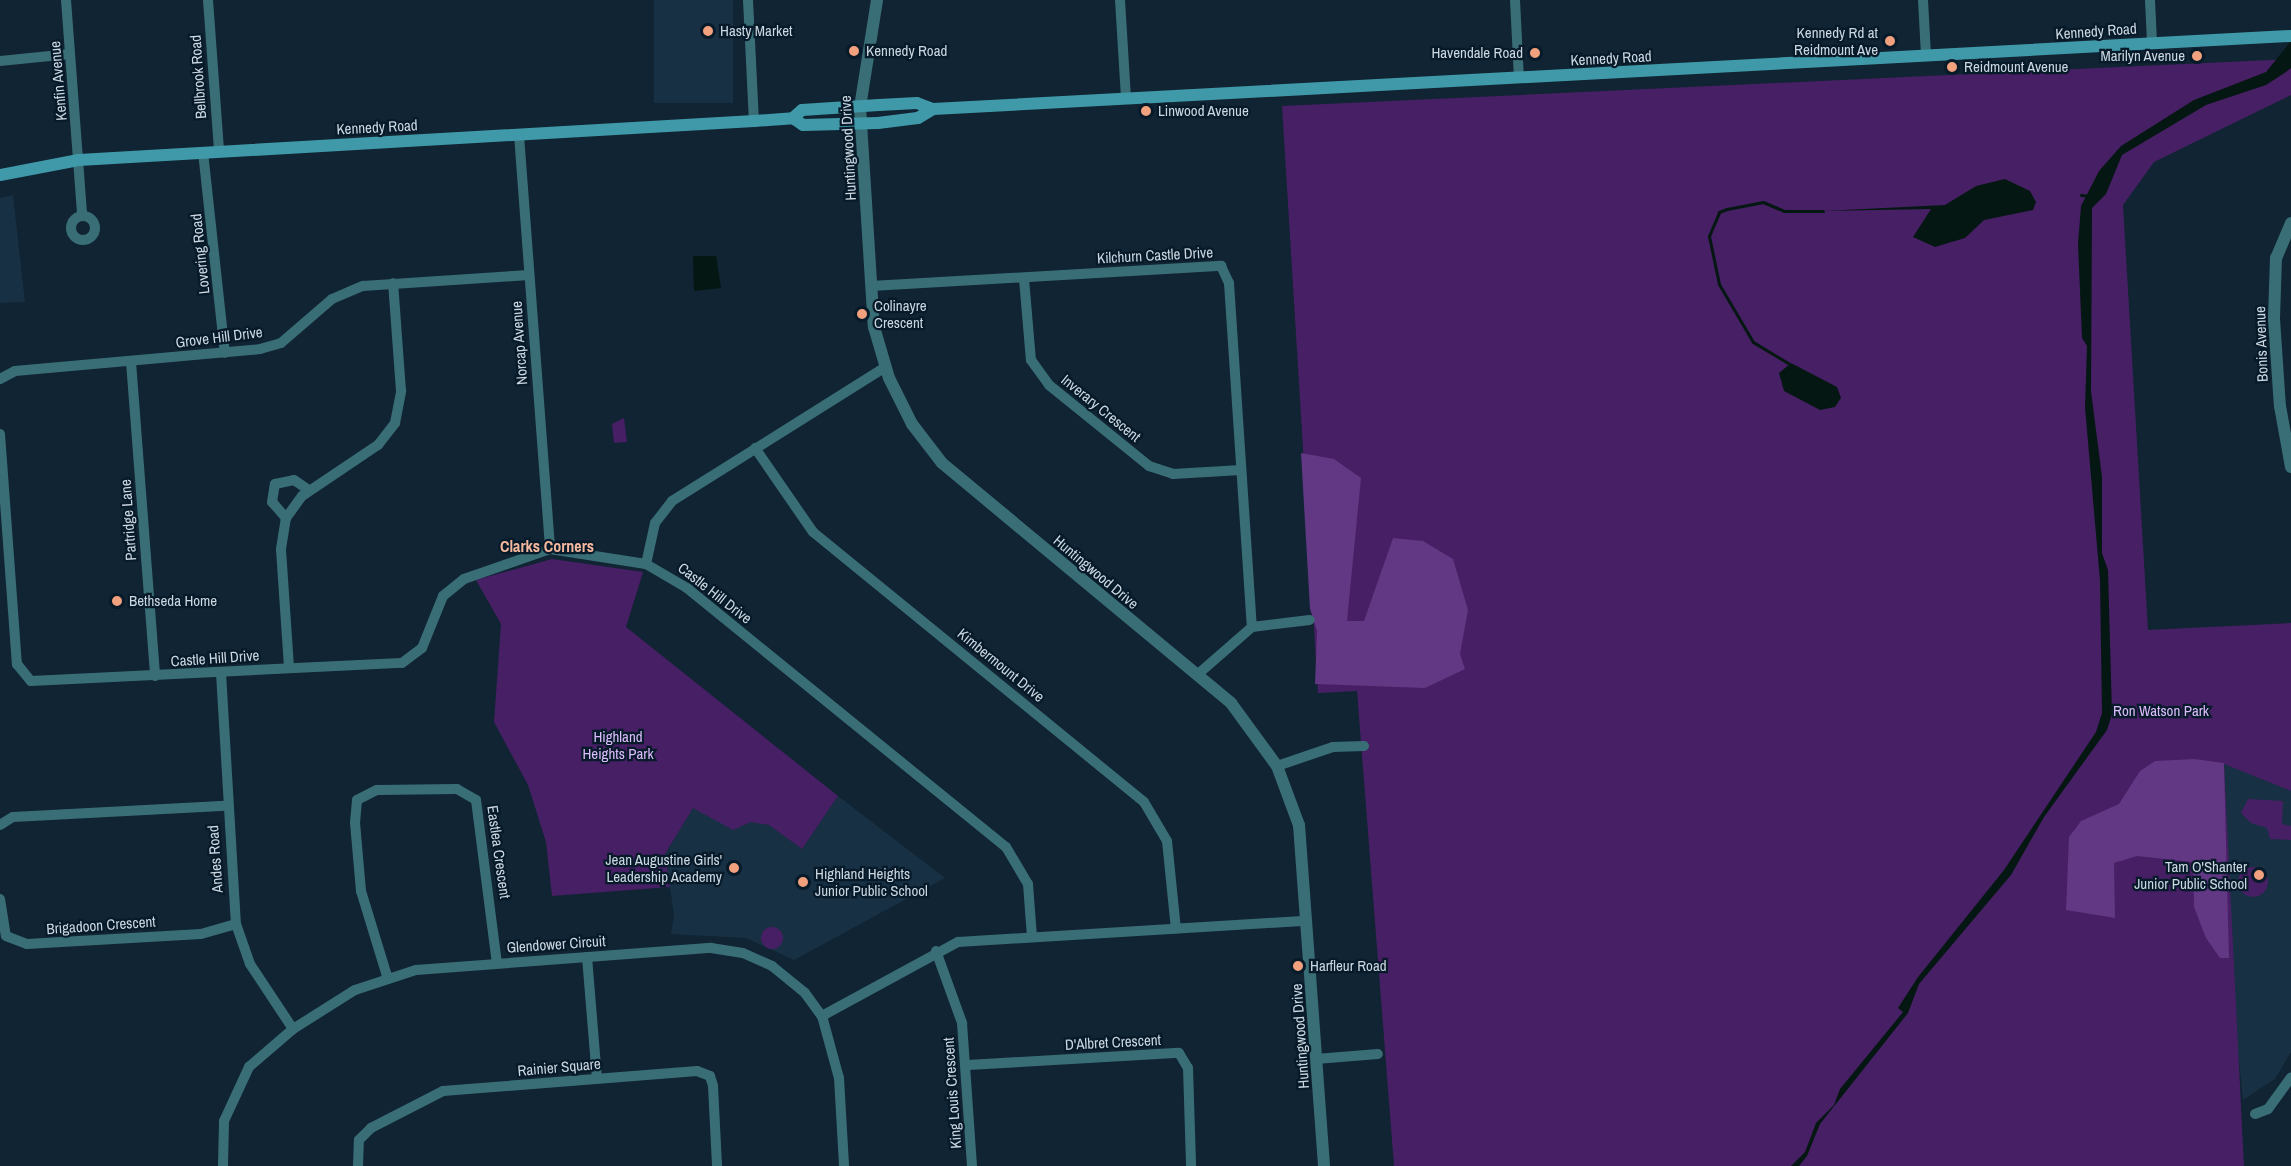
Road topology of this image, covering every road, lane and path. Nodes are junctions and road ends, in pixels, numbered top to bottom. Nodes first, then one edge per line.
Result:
1 (66, 0) edge
2 (208, 0) edge
3 (748, 0) edge
4 (877, 0) edge
5 (1120, 0) edge
6 (1515, 0) edge
7 (1923, 0) edge
8 (2150, 0) edge
9 (2291, 36) edge
10 (2152, 43) junction
11 (70, 54) junction
12 (1926, 56) junction
13 (0, 61) edge
14 (1519, 78) junction
15 (1126, 97) junction
16 (860, 107) junction
17 (933, 109) junction
18 (793, 118) junction
19 (753, 121) junction
20 (860, 123) junction
21 (519, 135) junction
22 (219, 151) junction
23 (203, 152) junction
24 (79, 160) junction
25 (0, 175) edge
26 (82, 215) dead end
27 (2291, 223) edge
28 (529, 275) junction
29 (1024, 279) junction
30 (393, 284) junction
31 (871, 286) junction
32 (225, 353) junction
33 (130, 362) junction
34 (886, 368) junction
35 (1, 378) edge
36 (0, 434) edge
37 (755, 448) junction
38 (2291, 467) edge
39 (1241, 470) junction
40 (309, 490) junction
41 (286, 518) junction
42 (550, 549) junction
43 (646, 564) junction
44 (12, 583) junction
45 (0, 584) edge
46 (1310, 621) dead end
47 (1252, 627) junction
48 (289, 667) junction
49 (221, 673) junction
50 (1197, 675) junction
51 (154, 676) junction
52 (1364, 746) dead end
53 (1277, 766) junction
54 (226, 806) junction
55 (0, 825) edge
56 (0, 898) edge
57 (1306, 921) junction
58 (236, 924) junction
59 (1176, 928) junction
60 (1032, 937) junction
61 (936, 951) junction
62 (587, 957) junction
63 (496, 963) junction
64 (387, 976) junction
65 (822, 1016) junction
66 (293, 1029) junction
67 (1378, 1054) dead end
68 (1316, 1059) junction
69 (968, 1065) junction
70 (2291, 1077) edge
71 (597, 1079) junction
72 (2255, 1114) dead end
73 (223, 1166) edge
74 (358, 1166) edge
75 (717, 1166) edge
76 (844, 1166) edge
77 (972, 1166) edge
78 (1191, 1166) edge
79 (1324, 1166) edge

1 - 11 street, Kenfin Avenue
2 - 22 street, Bellbrook Road
3 - 19 street
4 - 16 street, Huntingwood Drive
5 - 15 street
6 - 14 street
7 - 12 street
8 - 10 street
9 - 10 main road, Kennedy Road
10 - 12 main road, Kennedy Road
11 - 13 street
11 - 24 street, Kenfin Avenue
12 - 14 main road, Kennedy Road
14 - 15 main road, Kennedy Road
15 - 17 main road, Kennedy Road
16 - 17 main road, Kennedy Road
16 - 18 main road, Kennedy Road
16 - 20 street, Huntingwood Drive
17 - 20 main road, Kennedy Road
18 - 19 main road, Kennedy Road
18 - 20 main road, Kennedy Road
19 - 21 main road, Kennedy Road
20 - 31 street, Huntingwood Drive
21 - 22 main road, Kennedy Road
21 - 28 street, Norcap Avenue
22 - 23 main road, Kennedy Road
23 - 24 main road, Kennedy Road
23 - 32 street, Lovering Road
24 - 25 main road, Kennedy Road
24 - 26 street, Kenfin Avenue
27 - 38 street, Bonis Avenue
28 - 30 street, Grove Hill Drive
28 - 42 street, Norcap Avenue
29 - 31 street, Kilchurn Castle Drive
29 - 39 street, Inverary Crescent
29 - 39 street, Kilchurn Castle Drive
30 - 32 street, Grove Hill Drive
30 - 40 street
31 - 34 street, Huntingwood Drive
32 - 33 street, Grove Hill Drive
33 - 35 street, Grove Hill Drive
33 - 51 street, Partridge Lane
34 - 37 street
34 - 50 street, Huntingwood Drive
36 - 44 street
37 - 43 street
37 - 59 street, Kimbermount Drive
39 - 47 street, Kilchurn Castle Drive
40 - 41 street
40 - 41 street
41 - 48 street
42 - 43 street, Castle Hill Drive
42 - 48 street, Castle Hill Drive
43 - 60 street, Castle Hill Drive
44 - 45 street
44 - 51 street, Castle Hill Drive
46 - 47 street
47 - 50 street
48 - 49 street, Castle Hill Drive
49 - 51 street, Castle Hill Drive
49 - 54 street, Andes Road
50 - 53 street, Huntingwood Drive
52 - 53 street
53 - 57 street, Huntingwood Drive
54 - 55 street
54 - 58 street, Andes Road
56 - 58 street, Brigadoon Crescent
57 - 59 street
57 - 68 street, Huntingwood Drive
58 - 66 street, Andes Road
59 - 60 street
60 - 61 street
61 - 65 street
61 - 69 street, King Louis Crescent
62 - 63 street, Glendower Circuit
62 - 65 street, Glendower Circuit
62 - 71 street
63 - 64 street, Glendower Circuit
63 - 64 street, Eastlea Crescent
64 - 66 street, Glendower Circuit
65 - 76 street, Glendower Circuit
66 - 73 street, Glendower Circuit
67 - 68 street
68 - 79 street, Huntingwood Drive
69 - 77 street, King Louis Crescent
69 - 78 street, D'Albret Crescent
70 - 72 street
71 - 74 street, Rainier Square
71 - 75 street, Rainier Square

